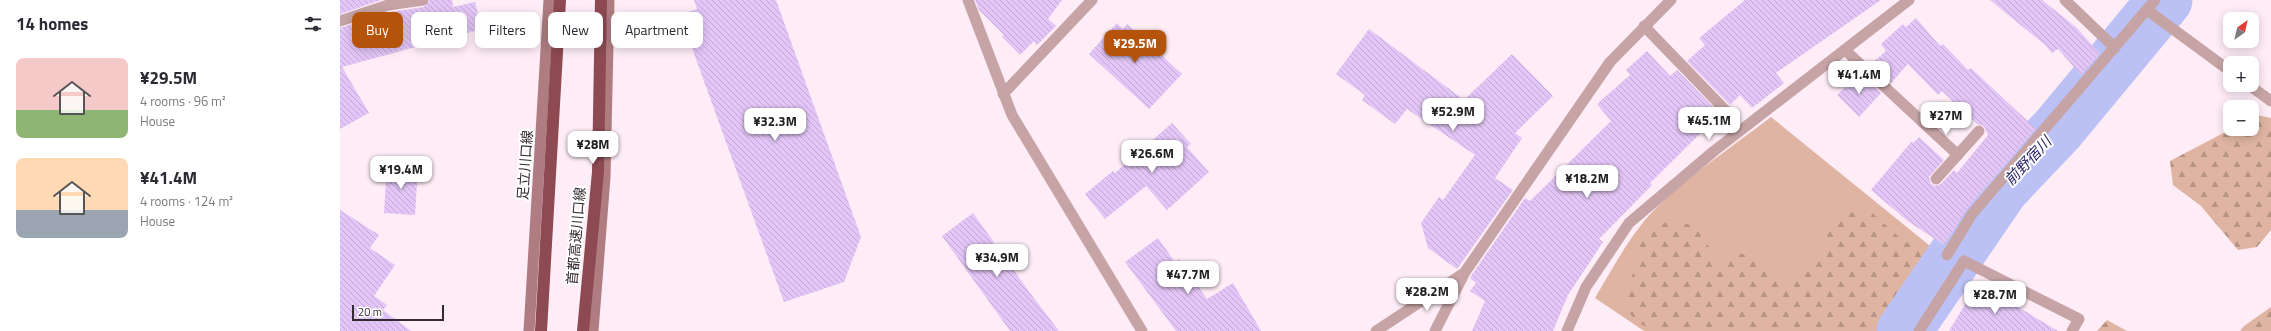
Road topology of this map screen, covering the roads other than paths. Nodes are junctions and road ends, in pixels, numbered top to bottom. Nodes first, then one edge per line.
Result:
1 (423, 0) edge
2 (549, 0) edge
3 (560, 0) edge
4 (601, 0) edge
5 (609, 0) edge
6 (968, 0) edge
7 (1092, 0) edge
8 (1671, 0) edge
9 (1909, 0) edge
10 (2065, 0) edge
11 (2155, 0) edge
12 (2147, 10) junction
13 (340, 21) edge
14 (1644, 26) junction
15 (2114, 48) junction
16 (1845, 50) junction
17 (2223, 66) edge
18 (2259, 92) edge
19 (1003, 94) junction
20 (2271, 101) edge
21 (1730, 115) dead end
22 (1979, 131) dead end
23 (1958, 155) junction
24 (1936, 179) dead end
25 (1947, 255) dead end
26 (1465, 272) junction
27 (529, 331) edge
28 (541, 331) edge
29 (582, 331) edge
30 (594, 331) edge
31 (1142, 331) edge
32 (1376, 331) edge
33 (1435, 331) edge
34 (1567, 331) edge
35 (1919, 331) edge
36 (2072, 331) edge

1 - 13 street
2 - 27 main road, 足立川口線
3 - 28 highway, 首都高速川口線
4 - 29 highway, 首都高速川口線
5 - 30 main road
6 - 19 street
7 - 19 street
8 - 14 street
9 - 16 street
10 - 15 street
11 - 12 street
12 - 15 street
12 - 17 street
14 - 21 street
14 - 26 street
15 - 25 street
16 - 23 street
16 - 34 street
18 - 20 street
19 - 31 street
22 - 23 street
23 - 24 street
26 - 32 street
26 - 33 street
35 - 36 street

